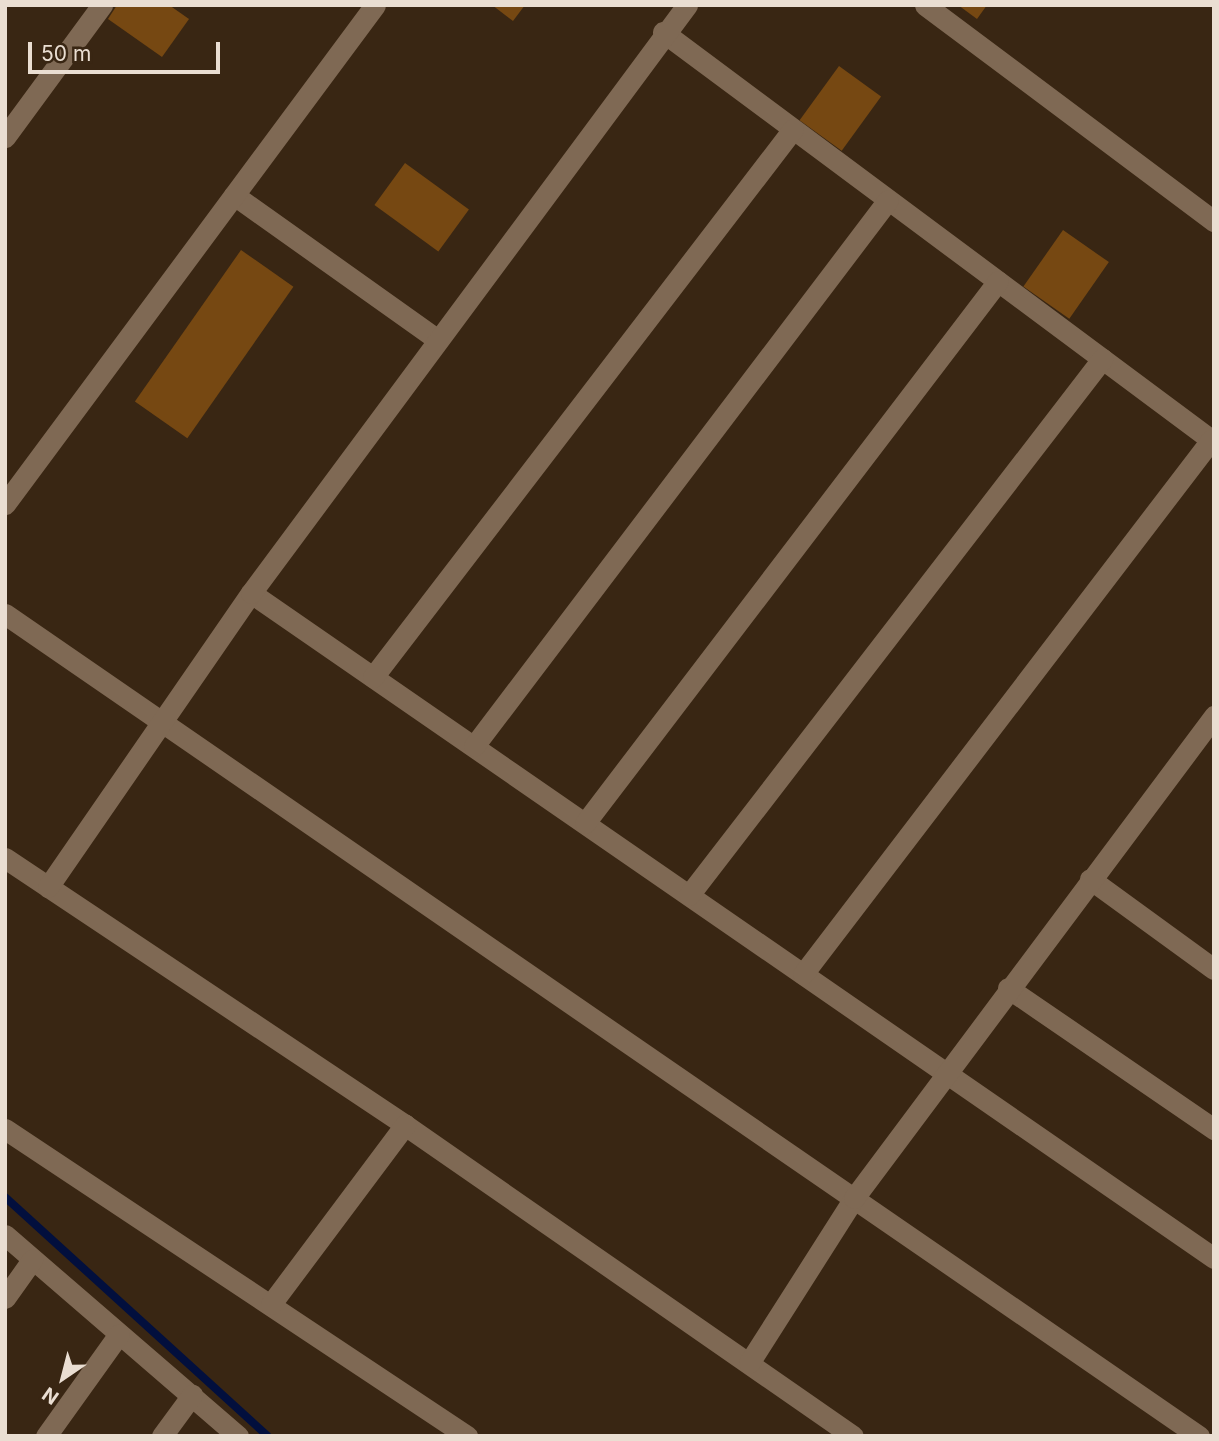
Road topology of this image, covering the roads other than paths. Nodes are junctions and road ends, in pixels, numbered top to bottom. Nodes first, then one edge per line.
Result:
1 (102, 5) edge
2 (375, 5) edge
3 (687, 5) edge
4 (926, 5) edge
5 (663, 32) junction
6 (793, 129) junction
7 (5, 137) edge
8 (234, 195) junction
9 (888, 200) junction
10 (1214, 221) edge
11 (998, 281) junction
12 (437, 339) junction
13 (1102, 359) junction
14 (1212, 441) edge
15 (5, 504) edge
16 (251, 593) junction
17 (5, 614) edge
18 (373, 677) junction
19 (163, 722) junction
20 (1211, 726) edge
21 (474, 747) junction
22 (585, 823) junction
23 (5, 858) edge
24 (1090, 879) junction
25 (48, 887) junction
26 (689, 895) junction
27 (1214, 969) edge
28 (803, 974) junction
29 (1008, 988) junction
30 (945, 1072) junction
31 (405, 1125) junction
32 (5, 1129) edge
33 (1214, 1129) edge
34 (854, 1198) junction
35 (5, 1235) edge
36 (1214, 1258) edge
37 (33, 1260) junction
38 (5, 1298) edge
39 (271, 1304) junction
40 (119, 1334) junction
41 (749, 1363) junction
42 (192, 1395) junction
43 (46, 1436) edge
44 (162, 1436) edge
45 (238, 1436) edge
46 (467, 1436) edge
47 (853, 1436) edge
48 (1199, 1436) edge

1 - 7 street
2 - 8 street
3 - 5 street
4 - 10 street
5 - 6 street
5 - 12 street
6 - 9 street
6 - 18 street
8 - 12 street
8 - 15 street
9 - 11 street
9 - 21 street
11 - 13 street
11 - 22 street
12 - 16 street
13 - 14 street
13 - 26 street
14 - 28 street
16 - 18 street
16 - 19 street
17 - 19 street
18 - 21 street
19 - 25 street
19 - 34 street
20 - 24 street
21 - 22 street
22 - 26 street
23 - 25 street
24 - 27 street
24 - 29 street
25 - 31 street
26 - 28 street
28 - 30 street
29 - 30 street
29 - 33 street
30 - 34 street
30 - 36 street
31 - 39 street
31 - 41 street
32 - 39 street
34 - 41 street
34 - 48 street
35 - 37 street
37 - 38 street
37 - 40 street
39 - 46 street
40 - 42 street
40 - 43 street
41 - 47 street
42 - 44 street
42 - 45 street

